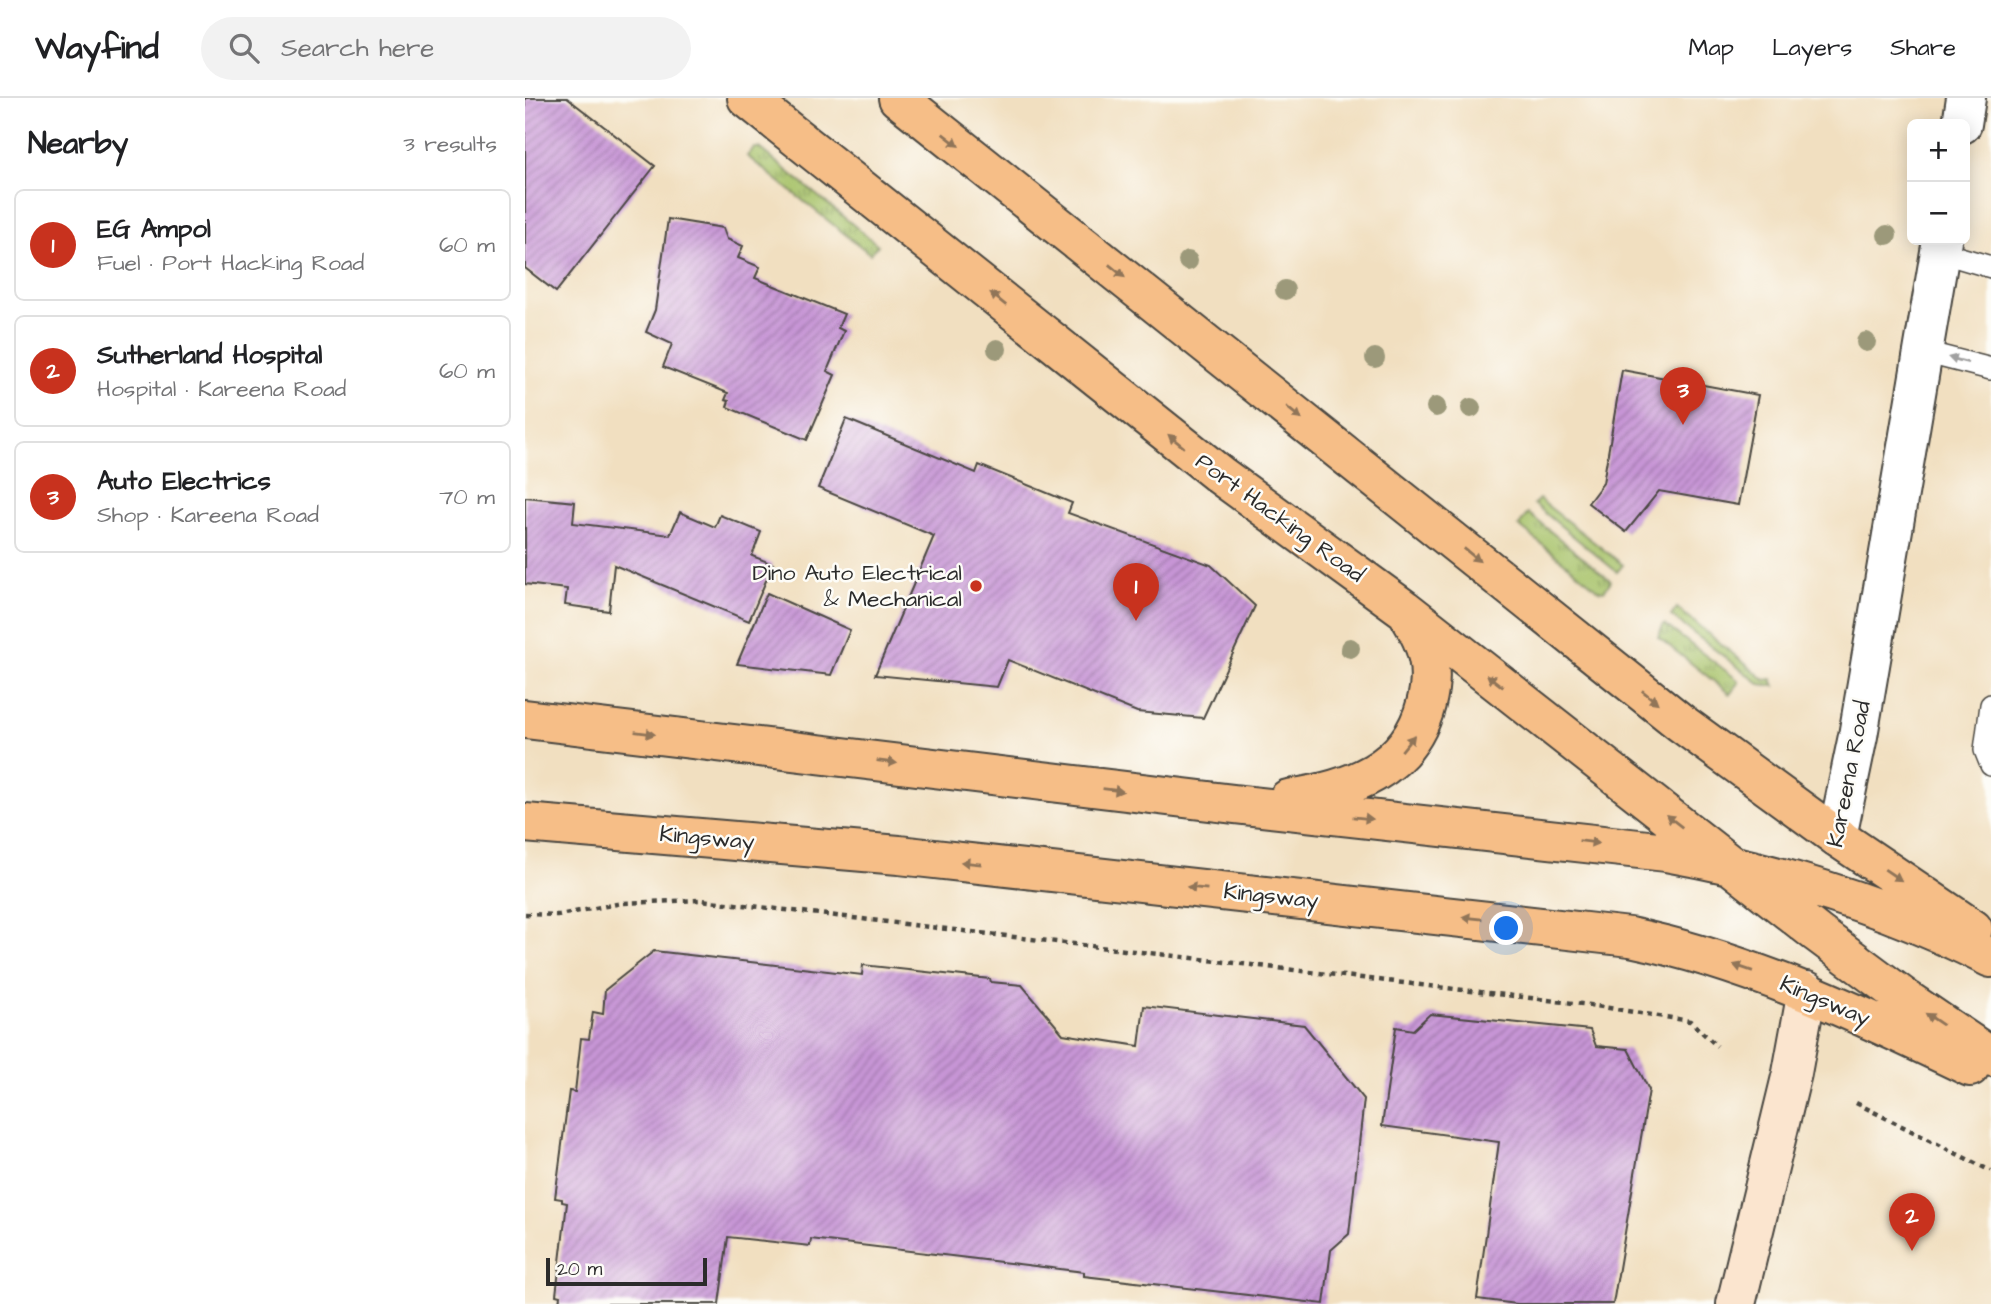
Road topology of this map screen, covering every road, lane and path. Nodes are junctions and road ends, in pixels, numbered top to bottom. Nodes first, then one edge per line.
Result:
1 (747, 98) edge
2 (898, 98) edge
3 (1966, 98) edge
4 (1963, 119) edge
5 (1941, 246) edge
6 (1991, 267) edge
7 (1924, 352) junction
8 (1991, 369) edge
9 (1404, 609) junction
10 (1991, 705) edge
11 (525, 719) edge
12 (1991, 765) edge
13 (1234, 804) junction
14 (525, 823) edge
15 (1837, 837) junction
16 (1728, 863) junction
17 (1826, 891) junction
18 (525, 914) edge
19 (1817, 933) junction
20 (1991, 942) edge
21 (1991, 958) edge
22 (1807, 991) junction
23 (1717, 1046) dead end
24 (1991, 1057) edge
25 (1991, 1077) edge
26 (1856, 1103) dead end
27 (1991, 1171) edge
28 (1736, 1304) edge

9 -> 1 main road, Port Hacking Road
2 -> 15 main road
3 - 4 street
5 - 6 lane
5 - 7 street, Kareena Road
8 -> 7 lane
7 - 15 street, Kareena Road
13 -> 9 main road
16 -> 9 main road, Port Hacking Road
10 - 12 lane
11 -> 13 main road
13 -> 16 main road
22 -> 14 main road, Kingsway
15 - 17 main road, Kareena Road
15 -> 20 main road
16 - 17 main road
16 - 19 main road, Port Hacking Road
17 - 19 main road, Kareena Road
17 - 21 main road
18 - 23 path
19 - 22 main road, Kareena Road
24 -> 19 main road, Kingsway
22 - 25 main road, Kingsway
22 - 28 street, Kareena Road
26 - 27 path

